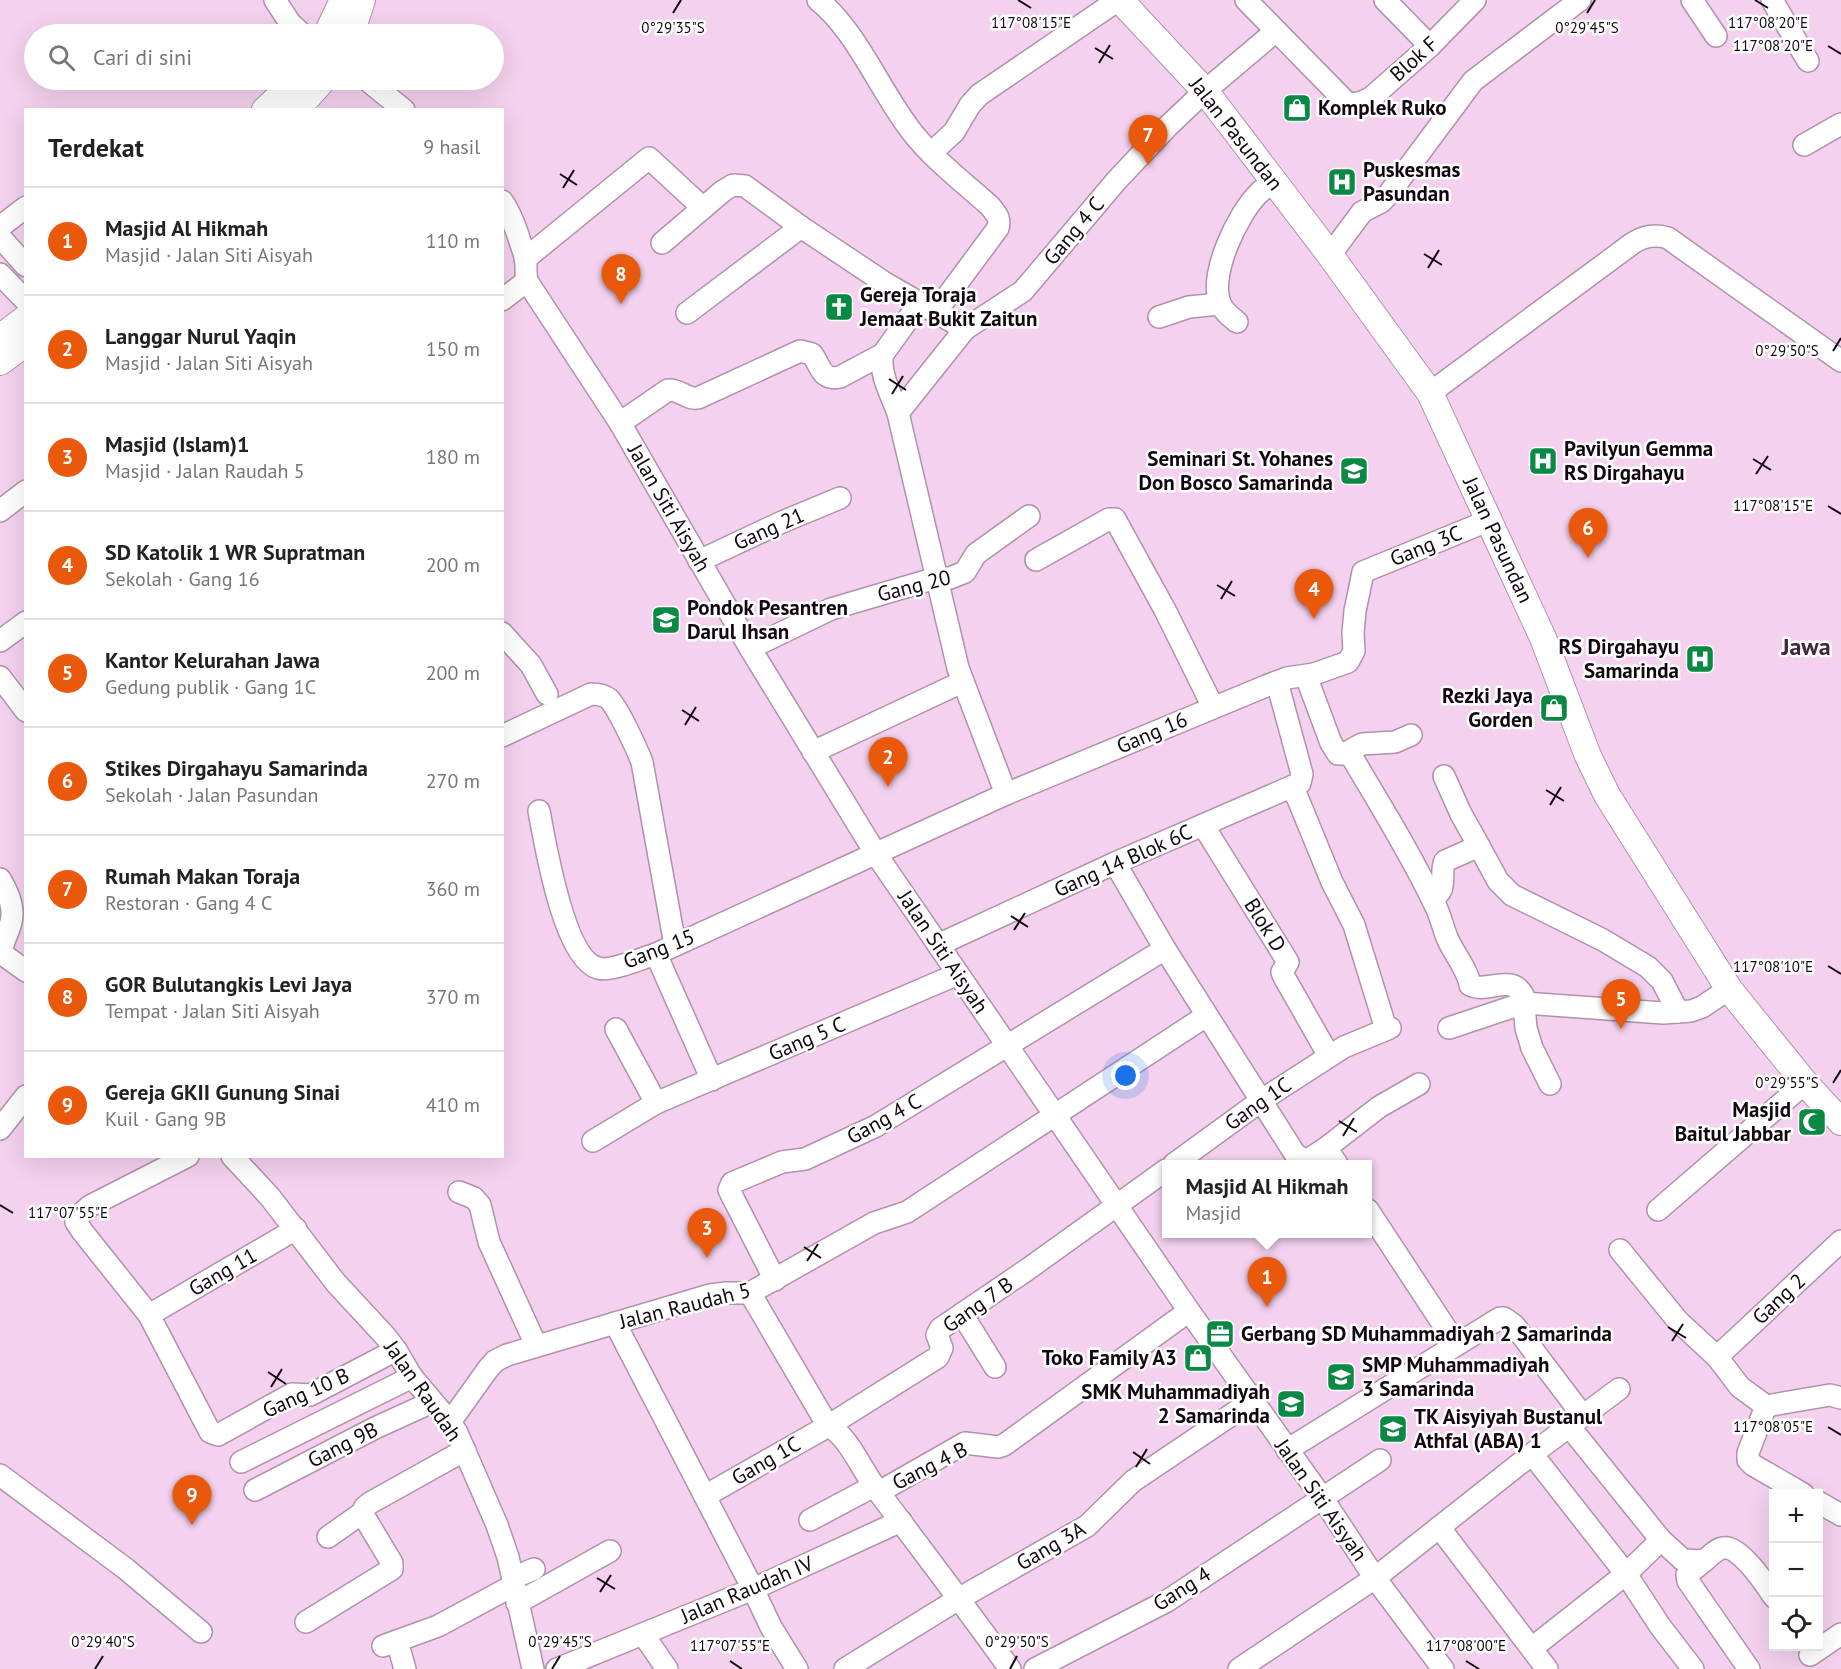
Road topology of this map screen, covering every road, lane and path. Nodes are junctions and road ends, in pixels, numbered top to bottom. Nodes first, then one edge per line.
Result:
1 (343, 0) edge
2 (362, 0) edge
3 (818, 0) edge
4 (1119, 0) edge
5 (1246, 0) edge
6 (1385, 0) edge
7 (1475, 0) edge
8 (1580, 0) edge
9 (1692, 0) edge
10 (1772, 0) edge
11 (279, 2) edge
12 (291, 24) edge
13 (332, 24) edge
14 (354, 24) edge
15 (1276, 32) junction
16 (1716, 36) dead end
17 (1430, 46) junction
18 (1808, 61) dead end
19 (286, 90) edge
20 (314, 90) edge
21 (379, 90) edge
22 (1204, 91) junction
23 (267, 108) edge
24 (298, 108) edge
25 (402, 108) edge
26 (1841, 124) edge
27 (1804, 145) dead end
28 (931, 153) junction
29 (1274, 183) junction
30 (504, 204) edge
31 (703, 208) junction
32 (24, 209) edge
33 (0, 227) edge
34 (801, 227) junction
35 (0, 237) edge
36 (662, 243) dead end
37 (1330, 255) junction
38 (525, 258) junction
39 (24, 264) edge
40 (0, 274) edge
41 (527, 281) junction
42 (504, 298) edge
43 (24, 299) edge
44 (1220, 304) junction
45 (927, 308) junction
46 (687, 313) dead end
47 (1160, 317) dead end
48 (24, 320) edge
49 (1237, 322) dead end
50 (964, 329) junction
51 (0, 338) edge
52 (24, 344) edge
53 (1837, 350) edge
54 (883, 354) junction
55 (0, 362) edge
56 (1430, 393) junction
57 (898, 412) junction
58 (620, 423) junction
59 (24, 493) edge
60 (840, 498) dead end
61 (0, 511) edge
62 (1029, 516) dead end
63 (1490, 520) junction
64 (1036, 560) dead end
65 (699, 561) junction
66 (1363, 572) joint
67 (936, 578) junction
68 (24, 623) edge
69 (504, 635) edge
70 (0, 641) edge
71 (750, 648) junction
72 (1306, 676) junction
73 (0, 677) edge
74 (962, 682) junction
75 (1277, 682) junction
76 (547, 694) dead end
77 (1213, 707) junction
78 (24, 708) edge
79 (504, 735) edge
80 (1411, 735) dead end
81 (813, 752) junction
82 (1349, 752) junction
83 (1444, 776) dead end
84 (1298, 781) junction
85 (1006, 794) junction
86 (539, 811) dead end
87 (1203, 825) junction
88 (1479, 846) junction
89 (876, 854) junction
90 (1115, 863) junction
91 (0, 879) edge
92 (1432, 898) junction
93 (938, 945) junction
94 (666, 949) junction
95 (1165, 949) junction
96 (22, 962) edge
97 (958, 974) junction
98 (1729, 989) junction
99 (1524, 1003) junction
100 (1678, 1012) junction
101 (1206, 1016) junction
102 (1449, 1028) dead end
103 (616, 1029) dead end
104 (1007, 1046) junction
105 (1337, 1052) junction
106 (712, 1080) junction
107 (1806, 1083) junction
108 (1419, 1084) dead end
109 (1550, 1084) dead end
110 (24, 1099) edge
111 (1262, 1100) junction
112 (656, 1103) junction
113 (1837, 1110) edge
114 (1055, 1117) junction
115 (0, 1129) edge
116 (593, 1141) dead end
117 (1331, 1156) edge
118 (184, 1158) edge
119 (234, 1158) edge
120 (1180, 1160) edge
121 (1304, 1160) edge
122 (1311, 1160) edge
123 (1162, 1174) edge
124 (459, 1192) dead end
125 (1117, 1206) junction
126 (1658, 1210) dead end
127 (1372, 1216) edge
128 (296, 1229) junction
129 (1841, 1241) edge
130 (1620, 1250) dead end
131 (775, 1280) junction
132 (750, 1293) junction
133 (1190, 1311) junction
134 (962, 1314) junction
135 (149, 1315) junction
136 (615, 1323) junction
137 (1456, 1344) junction
138 (536, 1345) junction
139 (396, 1350) junction
140 (1717, 1357) junction
141 (995, 1367) dead end
142 (412, 1377) junction
143 (1619, 1389) dead end
144 (1841, 1398) edge
145 (432, 1401) junction
146 (1252, 1401) junction
147 (1766, 1406) junction
148 (1576, 1421) junction
149 (450, 1422) junction
150 (828, 1425) junction
151 (465, 1450) junction
152 (1287, 1450) junction
153 (1532, 1454) junction
154 (1380, 1460) dead end
155 (242, 1462) dead end
156 (0, 1475) edge
157 (877, 1489) junction
158 (1794, 1489) edge
159 (255, 1490) dead end
160 (705, 1496) junction
161 (1323, 1498) junction
162 (1823, 1505) edge
163 (362, 1513) junction
164 (1841, 1515) edge
165 (810, 1520) dead end
166 (901, 1521) junction
167 (1439, 1527) junction
168 (328, 1537) dead end
169 (1661, 1540) junction
170 (610, 1551) dead end
171 (1704, 1562) junction
172 (534, 1569) dead end
173 (1626, 1574) junction
174 (1375, 1578) junction
175 (515, 1589) junction
176 (753, 1589) junction
177 (1769, 1591) edge
178 (960, 1598) junction
179 (306, 1622) dead end
180 (201, 1632) dead end
181 (643, 1634) junction
182 (1841, 1634) edge
183 (1532, 1648) junction
184 (1811, 1657) edge
185 (405, 1669) edge
186 (533, 1669) edge
187 (557, 1669) edge
188 (667, 1669) edge
189 (797, 1669) edge
190 (844, 1669) edge
191 (1010, 1669) edge
192 (1035, 1669) edge
193 (1239, 1669) edge
194 (1443, 1669) edge
195 (1547, 1669) edge
196 (1693, 1669) edge
197 (1749, 1669) edge

1 - 13 street
2 - 14 street
3 - 28 street
4 - 22 street, Jalan Pasundan
4 - 28 street
5 - 15 street
6 - 17 street
7 - 17 street, Blok F
8 - 37 street
9 - 16 street
10 - 18 street
11 - 12 street
15 - 17 street, Blok F
15 - 22 street, Gang 4 C
19 - 23 street
20 - 24 street
21 - 25 street
22 - 29 street, Jalan Pasundan
22 - 50 street, Gang 4 C
26 - 27 street
28 - 45 street
29 - 37 street, Jalan Pasundan
29 - 44 street
30 - 38 street, Jalan Siti Aisyah
31 - 34 street
31 - 36 street
31 - 38 street
32 - 33 street
34 - 45 street
34 - 46 street
35 - 39 street
37 - 56 street, Jalan Pasundan
38 - 41 street, Jalan Siti Aisyah
40 - 43 street
41 - 42 street
41 - 58 street, Jalan Siti Aisyah
44 - 47 street
44 - 49 street
45 - 50 street
45 - 54 street
48 - 51 street
50 - 57 street, Gang 4 C
52 - 55 street
53 - 56 street
54 - 57 street
54 - 58 street
56 - 63 street, Jalan Pasundan
57 - 67 street
58 - 65 street, Jalan Siti Aisyah
59 - 61 street
60 - 65 street, Gang 21
62 - 67 street, Gang 20
63 - 66 street, Gang 3C
63 - 98 street, Jalan Pasundan
64 - 77 street
65 - 71 street, Jalan Siti Aisyah
66 - 72 street, Gang 16
67 - 71 street, Gang 20
67 - 74 street
68 - 70 street
69 - 76 street
71 - 81 street, Jalan Siti Aisyah
72 - 75 street, Gang 16
72 - 82 street
73 - 78 street
74 - 81 street
74 - 85 street
75 - 77 street, Gang 16
75 - 84 street
77 - 85 street, Gang 16
79 - 94 street
80 - 82 street
81 - 89 street, Jalan Siti Aisyah
82 - 92 street
83 - 88 street
84 - 87 street, Gang 14 Blok 6C
84 - 105 street, Gang 1C
85 - 89 street, Gang 16
86 - 94 street, Gang 15
87 - 90 street, Gang 14 Blok 6C
87 - 105 street, Blok D
88 - 92 street
88 - 100 street
89 - 93 street, Jalan Siti Aisyah
89 - 94 street, Gang 15
90 - 93 street, Gang 14 Blok 6C
90 - 95 street
91 - 96 street
92 - 99 street
93 - 97 street, Jalan Siti Aisyah
94 - 106 street
95 - 101 street
95 - 104 street, Gang 4 C
97 - 104 street, Jalan Siti Aisyah
97 - 106 street, Gang 5 C
98 - 100 street
98 - 107 street, Jalan Pasundan
99 - 100 street
99 - 102 street
99 - 109 street
101 - 111 street
101 - 114 street, Jalan Raudah 5
103 - 112 street
104 - 114 street, Jalan Siti Aisyah
104 - 131 street, Gang 4 C
105 - 111 street, Gang 1C
106 - 112 street, Gang 5 C
107 - 113 street, Jalan Pasundan
107 - 126 street
108 - 117 street
110 - 115 street
111 - 120 street, Gang 1C
111 - 121 street
112 - 116 street, Gang 5 C
114 - 125 street, Jalan Siti Aisyah
114 - 131 street, Jalan Raudah 5
117 - 122 street
118 - 135 street
119 - 128 street, Jalan Raudah
123 - 125 street
124 - 138 street
125 - 133 street, Jalan Siti Aisyah
125 - 134 street, Gang 7 B
127 - 137 street
128 - 135 street, Gang 11
128 - 139 street, Jalan Raudah
129 - 140 street, Gang 2
130 - 140 street
131 - 132 street, Jalan Raudah 5
132 - 136 street, Jalan Raudah 5
132 - 150 street
133 - 146 street, Jalan Siti Aisyah
133 - 157 street, Gang 4 B
134 - 141 street
134 - 150 street, Gang 7 B
135 - 139 street, Gang 10 B
136 - 138 street, Jalan Raudah 5
136 - 160 street
137 - 148 street
137 - 152 street
138 - 149 street, Jalan Raudah 5
139 - 142 street, Jalan Raudah
140 - 147 street
142 - 145 street, Jalan Raudah
142 - 155 street
143 - 148 street
144 - 147 street
145 - 149 street, Jalan Raudah
145 - 159 street, Gang 9B
146 - 152 street, Jalan Siti Aisyah
146 - 178 street, Gang 3A
147 - 158 street
148 - 153 street
148 - 169 street
149 - 151 street, Jalan Raudah
150 - 157 street
150 - 160 street, Gang 1C
151 - 163 street
151 - 175 street, Jalan Raudah
152 - 161 street, Jalan Siti Aisyah
153 - 167 street
153 - 173 street
154 - 161 street, Gang 4
156 - 180 street
157 - 165 street, Gang 4 B
157 - 166 street
160 - 176 street
161 - 174 street, Jalan Siti Aisyah
161 - 192 street, Gang 4
162 - 164 street
163 - 168 street
163 - 179 street
166 - 176 street, Jalan Raudah IV
166 - 178 street
167 - 174 street
167 - 183 street
169 - 171 street
169 - 173 street
170 - 175 street
171 - 177 street
171 - 197 street
172 - 175 street
173 - 183 street
173 - 196 street
174 - 193 street
174 - 194 street, Jalan Siti Aisyah
175 - 185 street
175 - 186 street, Jalan Raudah
176 - 181 street, Jalan Raudah IV
176 - 189 street
178 - 190 street, Gang 3A
178 - 191 street
181 - 187 street, Jalan Raudah IV
181 - 188 street
182 - 184 street
183 - 195 street

